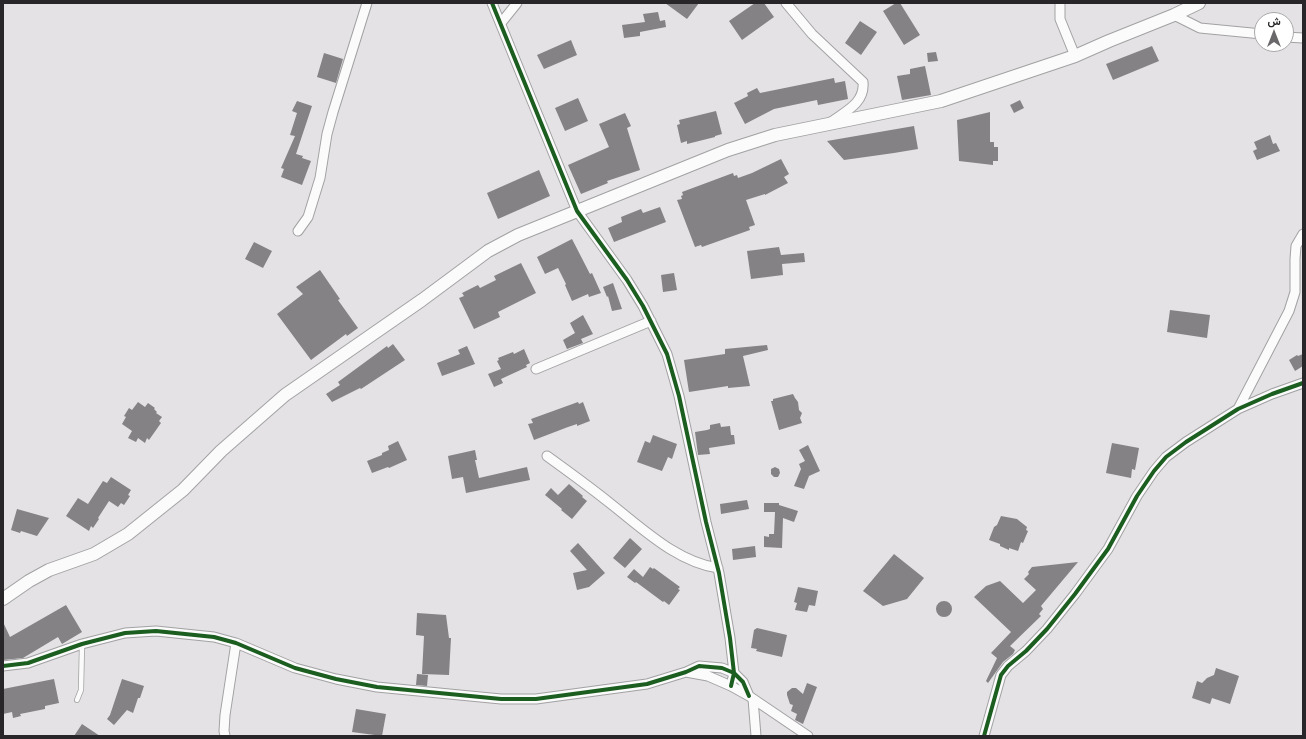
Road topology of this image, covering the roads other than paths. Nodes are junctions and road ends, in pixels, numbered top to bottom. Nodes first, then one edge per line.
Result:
1 (367, 3) edge
2 (492, 3) edge
3 (517, 3) edge
4 (786, 3) edge
5 (1060, 3) edge
6 (1199, 3) edge
7 (1174, 15) junction
8 (500, 23) junction
9 (1254, 33) edge
10 (1075, 56) junction
11 (830, 123) junction
12 (578, 211) junction
13 (298, 231) dead end
14 (1303, 234) edge
15 (650, 320) junction
16 (536, 369) dead end
17 (1303, 383) edge
18 (1238, 409) junction
19 (547, 456) dead end
20 (718, 568) junction
21 (3, 599) edge
22 (236, 643) junction
23 (82, 644) junction
24 (3, 666) edge
25 (686, 672) junction
26 (734, 673) junction
27 (731, 686) junction
28 (751, 698) junction
29 (77, 700) dead end
30 (225, 736) edge
31 (756, 736) edge
32 (808, 736) edge
33 (984, 736) edge

1 - 13 street
2 - 8 street
3 - 8 street
4 - 11 street
5 - 10 street
6 - 7 main road
7 - 9 street
7 - 10 main road
8 - 12 street
10 - 11 main road
11 - 12 main road
12 - 15 street
12 - 21 main road
14 - 18 street
15 - 16 street
15 - 20 street
17 - 18 street
18 - 33 street
19 - 20 street
20 - 26 street
22 - 23 street
22 - 25 street
22 - 30 street
23 - 24 street
23 - 29 lane
25 - 26 street
25 - 27 street
26 - 27 street
26 - 28 street
27 - 28 street
28 - 31 street
28 - 32 street

